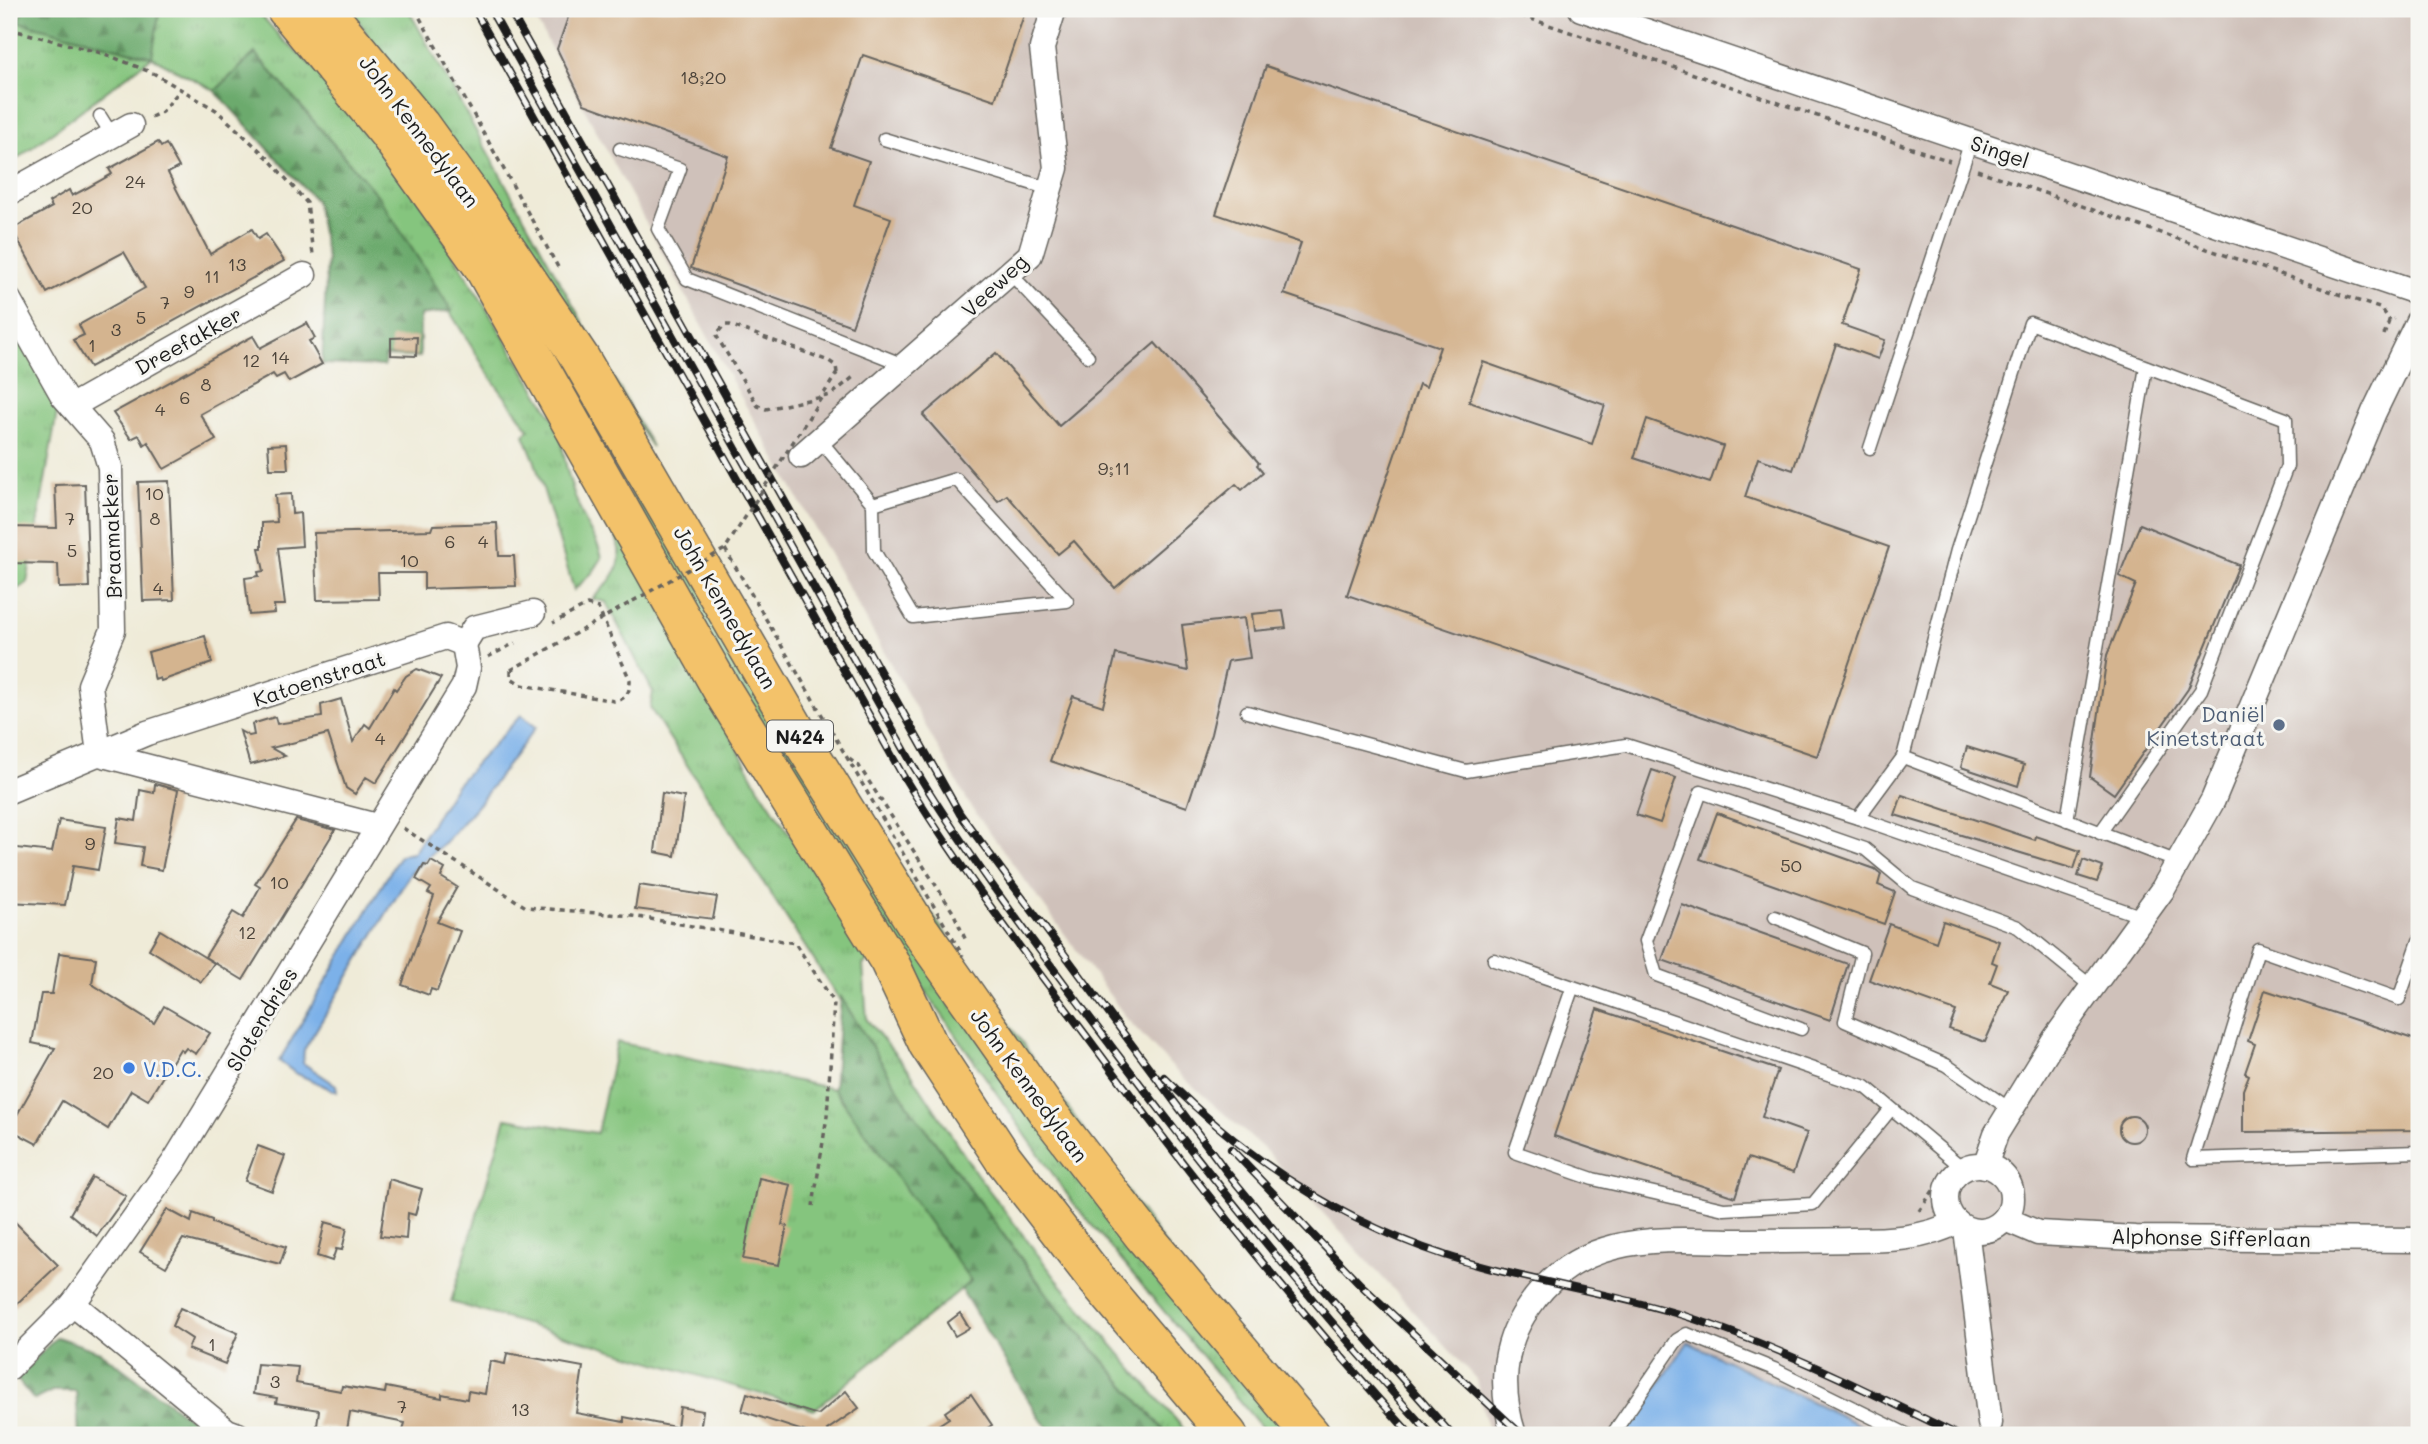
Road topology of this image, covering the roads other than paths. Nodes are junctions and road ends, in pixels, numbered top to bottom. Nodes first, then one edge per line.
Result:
1 (286, 9) edge
2 (324, 9) edge
3 (1054, 9) edge
4 (1581, 9) edge
5 (114, 125) road end
6 (884, 139) dead end
7 (1971, 141) junction
8 (620, 149) dead end
9 (1050, 189) junction
10 (9, 193) edge
11 (1010, 272) junction
12 (304, 275) road end
13 (2419, 293) edge
14 (9, 300) edge
15 (2409, 317) edge
16 (1088, 356) dead end
17 (904, 365) junction
18 (2146, 367) junction
19 (72, 405) junction
20 (820, 440) junction
21 (1870, 448) dead end
22 (801, 456) dead end
23 (873, 503) junction
24 (542, 618) road end
25 (466, 656) junction
26 (1247, 712) dead end
27 (99, 754) junction
28 (1903, 758) junction
29 (9, 791) edge
30 (1858, 818) junction
31 (2067, 820) junction
32 (377, 826) junction
33 (2101, 833) junction
34 (2178, 862) junction
35 (1775, 917) dead end
36 (2143, 917) junction
37 (2419, 941) edge
38 (1494, 960) dead end
39 (2092, 987) junction
40 (1572, 989) junction
41 (1801, 1029) dead end
42 (1891, 1109) junction
43 (2011, 1110) junction
44 (2419, 1152) edge
45 (1958, 1172) junction
46 (2005, 1219) junction
47 (1961, 1225) junction
48 (2419, 1240) edge
49 (73, 1304) junction
50 (9, 1367) edge
51 (1992, 1429) edge
52 (238, 1435) edge
53 (1228, 1435) edge
54 (1311, 1435) edge
55 (1514, 1435) edge
56 (1612, 1435) edge
57 (1908, 1435) edge

1 - 53 highway, John Kennedylaan / N424
2 - 54 highway, John Kennedylaan / N424
3 - 9 street, Veeweg
4 - 7 street, Singel
5 - 10 street
6 - 9 lane
7 - 13 street, Singel
7 - 21 lane
8 - 17 lane
9 - 11 street, Veeweg
11 - 16 lane
11 - 17 street, Veeweg
12 - 19 street, Dreefakker
14 - 19 street, Braamakker
15 - 34 street
17 - 20 street, Veeweg
18 - 28 lane
18 - 31 lane
18 - 33 lane
19 - 27 street, Braamakker
20 - 22 street, Veeweg
20 - 23 lane
23 - 23 lane
24 - 25 street
25 - 27 street, Katoenstraat
25 - 32 street, Slotendries
26 - 30 lane
27 - 29 street, Katoenstraat
27 - 32 street
28 - 30 lane
28 - 31 lane
30 - 36 lane
31 - 33 lane
32 - 49 street, Slotendries
33 - 34 lane
34 - 36 street
35 - 43 lane
36 - 39 street
37 - 44 lane
38 - 40 lane
39 - 41 lane
39 - 43 street
40 - 42 lane
40 - 42 lane
42 - 45 lane
43 - 45 street
45 - 46 street
45 - 47 street
46 - 47 street
46 - 48 street, Alphonse Sifferlaan
47 - 51 street
47 - 55 street
49 - 50 street, Slotendries
49 - 52 street
56 - 57 lane

